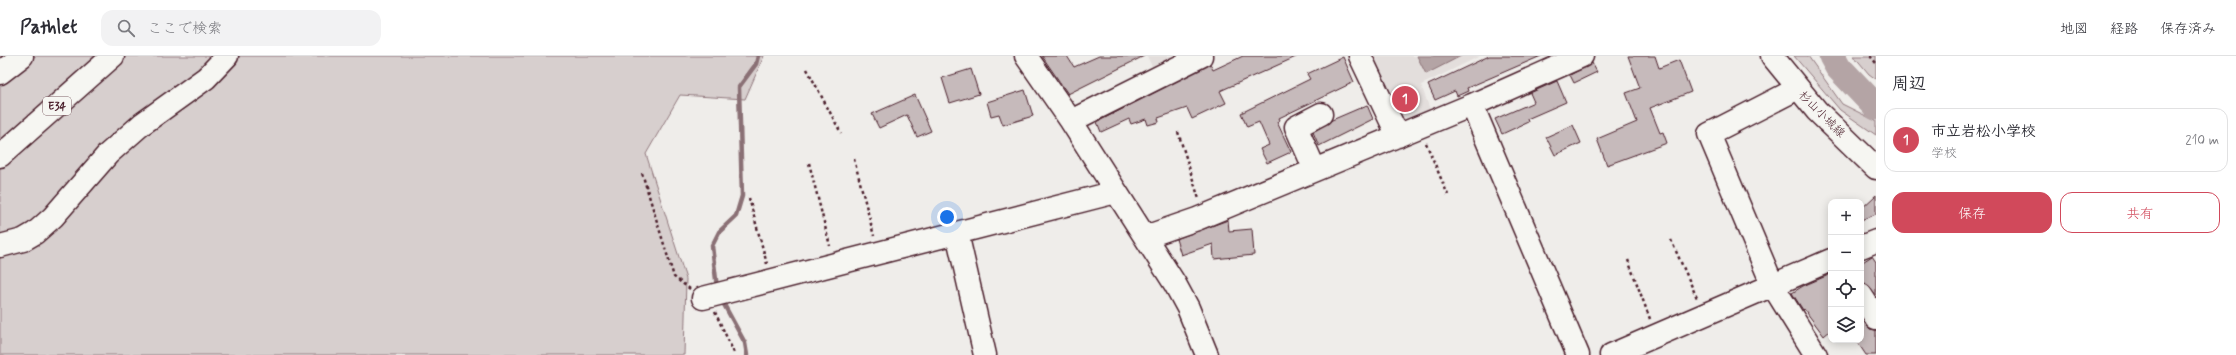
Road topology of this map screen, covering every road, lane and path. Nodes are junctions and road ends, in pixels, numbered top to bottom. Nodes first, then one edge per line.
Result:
1 (22, 56) edge
2 (113, 56) edge
3 (227, 56) edge
4 (1026, 56) edge
5 (1201, 56) edge
6 (1360, 56) edge
7 (1582, 56) edge
8 (1772, 56) edge
9 (1870, 56) edge
10 (1876, 63) edge
11 (807, 69) dead end
12 (0, 73) edge
13 (1796, 87) junction
14 (1472, 105) junction
15 (1321, 114) dead end
16 (1071, 121) junction
17 (1178, 132) dead end
18 (840, 133) dead end
19 (1398, 136) junction
20 (1426, 142) dead end
21 (0, 156) edge
22 (854, 159) dead end
23 (809, 164) dead end
24 (1876, 168) edge
25 (1315, 170) junction
26 (642, 172) dead end
27 (1116, 192) junction
28 (1448, 195) dead end
29 (749, 198) dead end
30 (1200, 204) dead end
31 (957, 233) junction
32 (1145, 237) junction
33 (874, 239) dead end
34 (1671, 240) dead end
35 (1876, 241) edge
36 (0, 246) edge
37 (1864, 246) edge
38 (831, 251) dead end
39 (1628, 260) dead end
40 (1828, 261) edge
41 (768, 266) dead end
42 (1773, 286) junction
43 (714, 296) junction
44 (1864, 300) edge
45 (1698, 302) dead end
46 (1876, 318) edge
47 (1651, 323) dead end
48 (735, 355) edge
49 (985, 355) edge
50 (1207, 355) edge
51 (1578, 355) edge
52 (1611, 355) edge
53 (1816, 355) edge

1 - 12 main road
2 - 21 main road, E34
3 - 36 main road
4 - 16 main road
5 - 16 main road
6 - 19 main road
7 - 14 main road
8 - 13 main road, 杉山小城線
9 - 10 path
11 - 18 path
13 - 24 main road, 杉山小城線
13 - 42 main road
14 - 19 main road
14 - 51 main road
15 - 25 main road
16 - 27 main road
17 - 30 path
19 - 25 main road
20 - 28 path
22 - 33 path
23 - 38 path
25 - 32 main road
26 - 43 path
27 - 31 main road
27 - 32 main road
29 - 41 path
31 - 43 main road
31 - 49 main road
32 - 50 main road
34 - 45 path
35 - 37 main road
39 - 47 path
40 - 42 main road
42 - 52 main road
42 - 53 main road
43 - 48 path
44 - 46 main road

